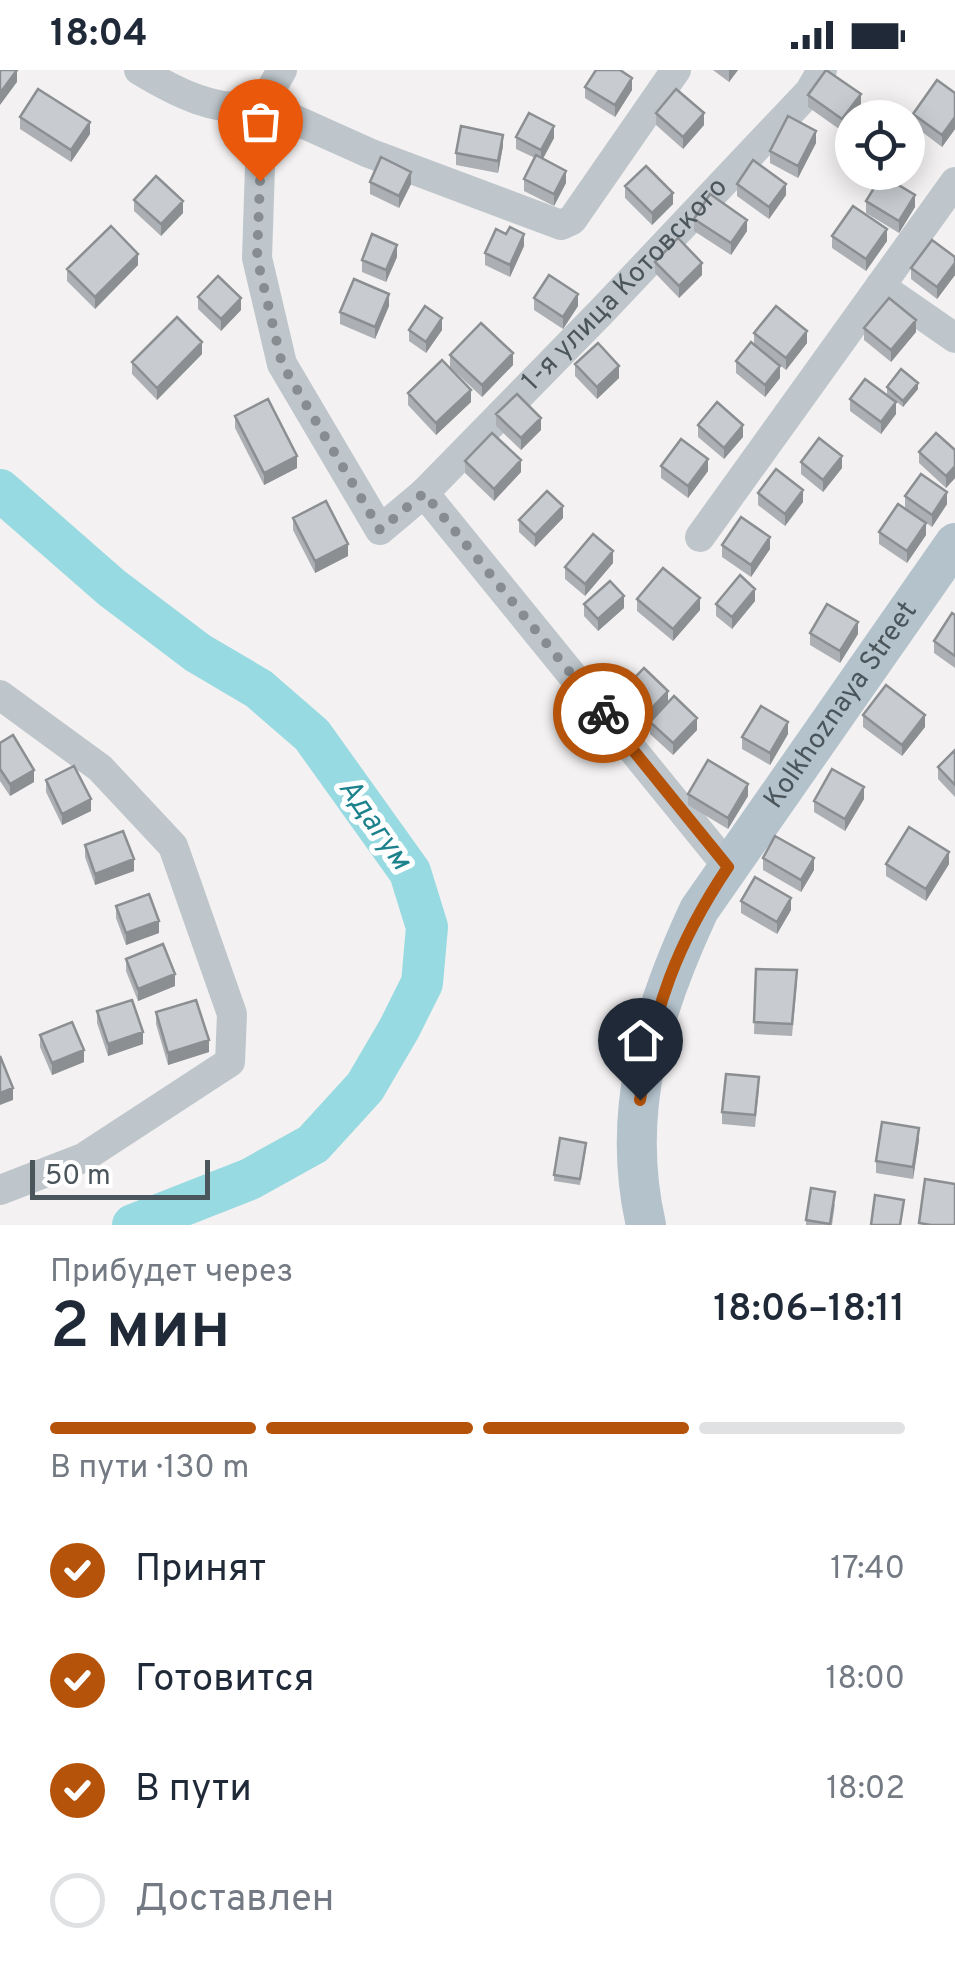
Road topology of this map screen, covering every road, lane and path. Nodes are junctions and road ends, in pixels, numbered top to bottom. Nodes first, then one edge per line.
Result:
1 (139, 70) edge
2 (282, 70) edge
3 (676, 70) edge
4 (822, 70) edge
5 (262, 104) junction
6 (955, 182) edge
7 (880, 286) junction
8 (955, 338) edge
9 (424, 493) junction
10 (700, 537) dead end
11 (955, 543) edge
12 (0, 695) edge
13 (728, 867) junction
14 (0, 1190) edge
15 (646, 1225) edge

1 - 5 street
2 - 5 street
3 - 5 street
4 - 9 street, 1-я улица Котовского
5 - 9 street, 1-я улица Котовского
6 - 7 street
7 - 8 street
7 - 10 street
9 - 13 street
11 - 13 main road, Kolkhoznaya Street
12 - 14 street
13 - 15 main road, Kolkhoznaya Street

